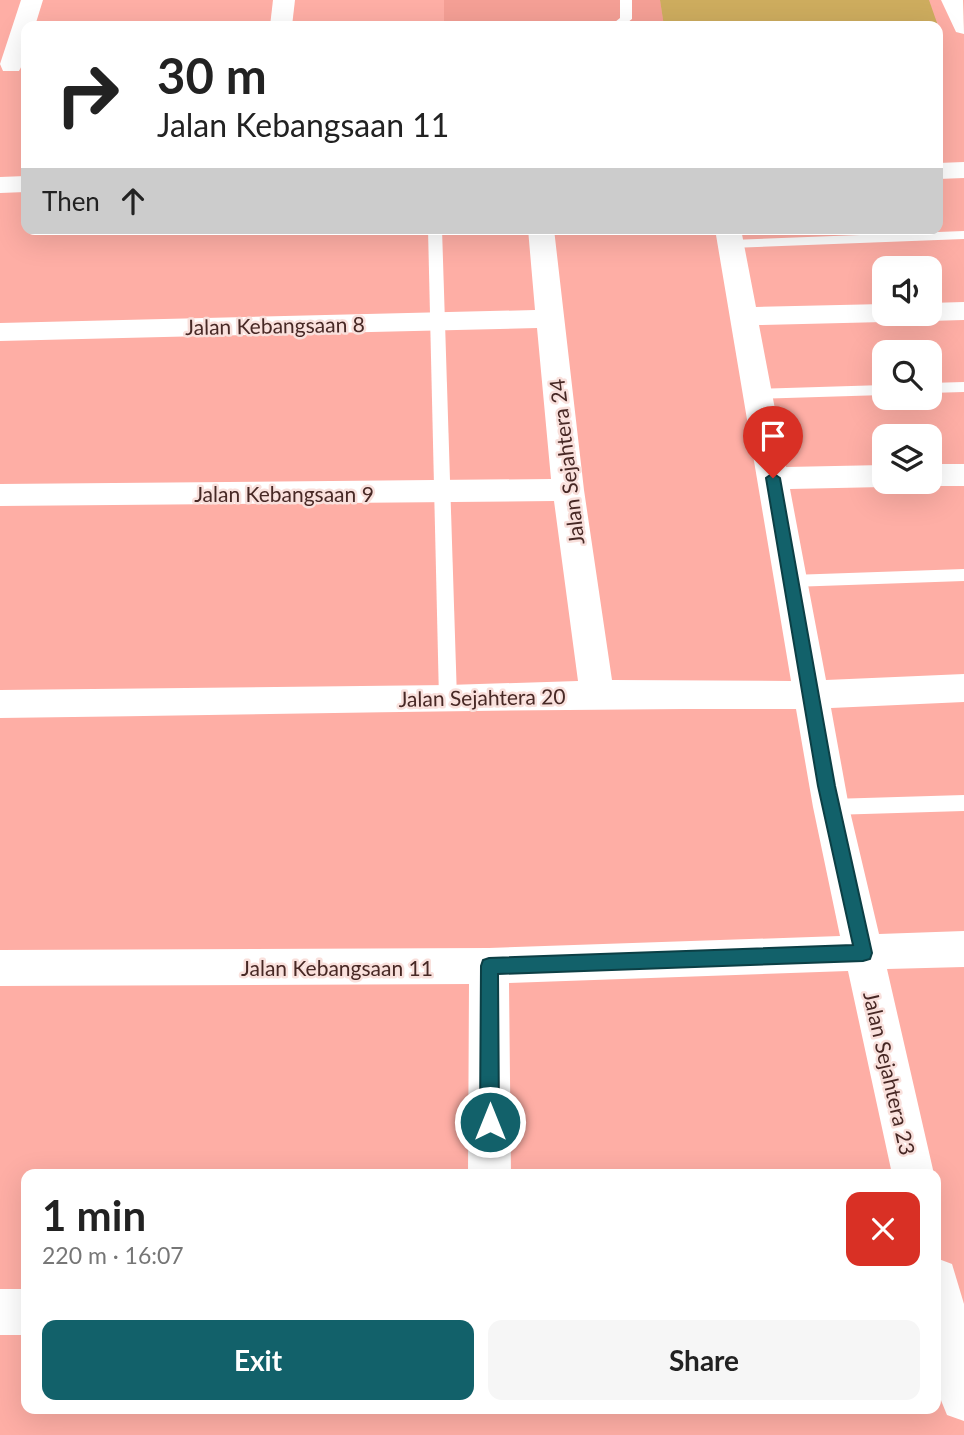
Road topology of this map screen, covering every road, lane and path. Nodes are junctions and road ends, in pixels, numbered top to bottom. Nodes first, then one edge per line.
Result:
1 (32, 0) edge
2 (284, 0) edge
3 (626, 0) edge
4 (952, 0) edge
5 (26, 21) edge
6 (282, 21) edge
7 (623, 21) edge
8 (964, 27) edge
9 (21, 36) edge
10 (12, 66) edge
11 (964, 170) edge
12 (943, 171) edge
13 (21, 184) edge
14 (0, 185) edge
15 (435, 235) edge
16 (542, 235) edge
17 (964, 235) edge
18 (729, 237) edge
19 (964, 311) edge
20 (942, 312) edge
21 (872, 313) edge
22 (744, 316) junction
23 (550, 319) junction
24 (437, 321) junction
25 (0, 332) edge
26 (964, 387) edge
27 (942, 388) edge
28 (872, 390) edge
29 (758, 394) junction
30 (942, 475) edge
31 (964, 475) edge
32 (872, 476) edge
33 (773, 478) junction
34 (568, 490) junction
35 (442, 491) junction
36 (0, 495) edge
37 (964, 575) edge
38 (791, 581) junction
39 (964, 688) edge
40 (597, 694) junction
41 (810, 695) junction
42 (448, 699) junction
43 (0, 704) edge
44 (964, 803) edge
45 (831, 807) junction
46 (964, 949) edge
47 (863, 953) junction
48 (489, 966) junction
49 (0, 968) edge
50 (490, 1169) edge
51 (912, 1169) edge
52 (941, 1302) edge
53 (0, 1312) edge
54 (21, 1312) edge
55 (962, 1396) edge

1 - 5 street
2 - 6 street
3 - 7 lane
4 - 8 street
9 - 10 street
11 - 12 street
13 - 14 street
15 - 24 lane
16 - 23 street, Jalan Sejahtera 24
17 - 18 lane
18 - 22 street, Jalan Sejahtera 23
19 - 20 street
21 - 22 street
22 - 29 street, Jalan Sejahtera 23
23 - 24 street, Jalan Kebangsaan 8
23 - 34 street, Jalan Sejahtera 24
24 - 25 street, Jalan Kebangsaan 8
24 - 35 lane
26 - 27 lane
28 - 29 lane
29 - 33 street, Jalan Sejahtera 23
30 - 31 street
32 - 33 street
33 - 38 street, Jalan Sejahtera 23
34 - 35 street, Jalan Kebangsaan 9
34 - 40 street, Jalan Sejahtera 24
35 - 36 street, Jalan Kebangsaan 9
35 - 42 lane
37 - 38 lane
38 - 41 street, Jalan Sejahtera 23
39 - 41 street, Jalan Sejahtera 20
40 - 41 street, Jalan Sejahtera 20
40 - 42 street, Jalan Sejahtera 20
41 - 45 street, Jalan Sejahtera 23
42 - 43 street, Jalan Sejahtera 20
44 - 45 lane
45 - 47 street, Jalan Sejahtera 23
46 - 47 street, Jalan Kebangsaan 11
47 - 48 street, Jalan Kebangsaan 11
47 - 51 street, Jalan Sejahtera 23
48 - 49 street, Jalan Kebangsaan 11
48 - 50 street
52 - 55 street
53 - 54 street

